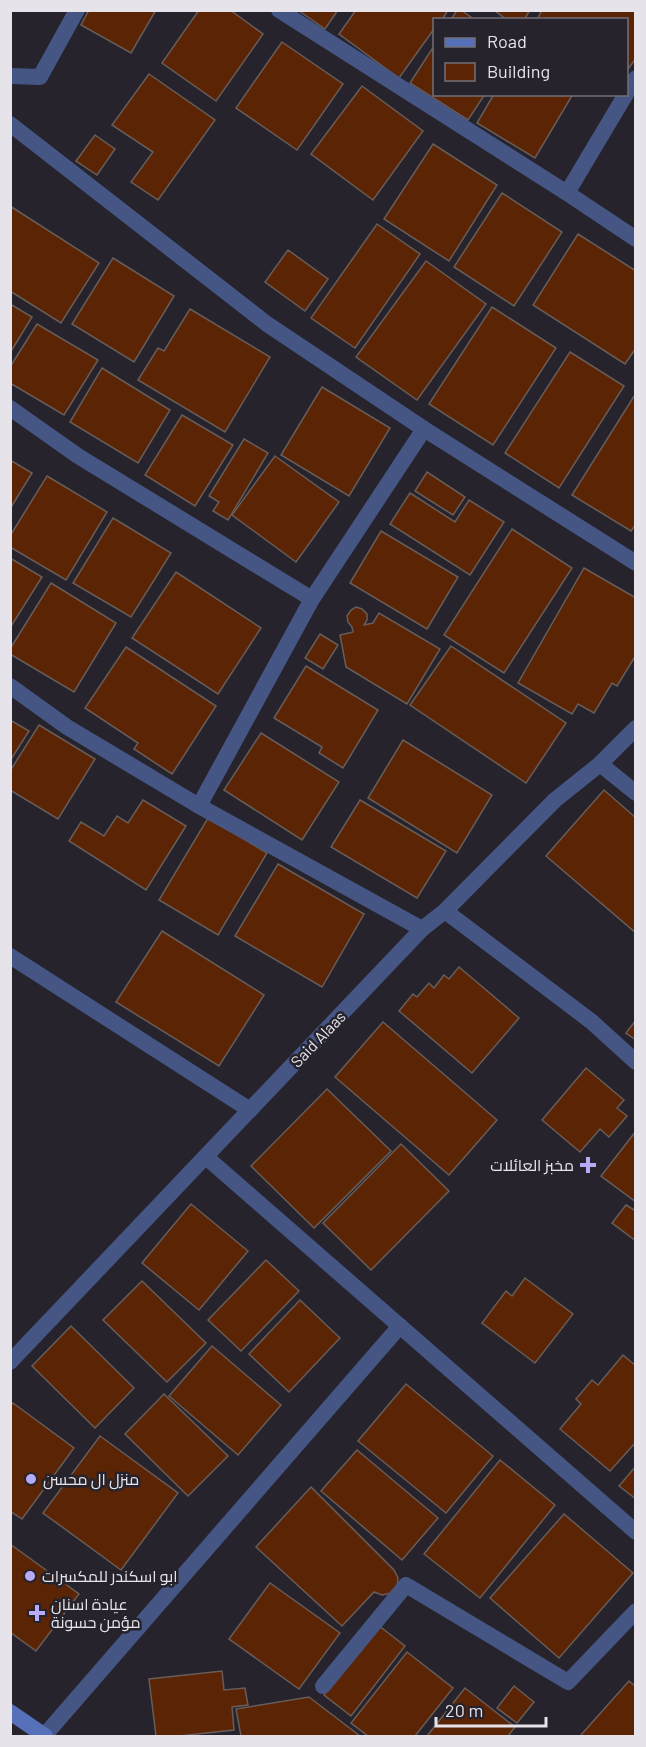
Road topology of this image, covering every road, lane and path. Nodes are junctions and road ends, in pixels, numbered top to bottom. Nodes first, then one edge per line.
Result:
1 (77, 10) edge
2 (279, 10) edge
3 (10, 76) edge
4 (636, 78) edge
5 (628, 91) edge
6 (625, 96) edge
7 (10, 124) edge
8 (567, 194) junction
9 (636, 239) edge
10 (10, 408) edge
11 (424, 429) junction
12 (636, 563) edge
13 (312, 599) junction
14 (10, 686) edge
15 (636, 728) edge
16 (600, 764) junction
17 (636, 793) edge
18 (199, 806) junction
19 (445, 910) junction
20 (422, 929) junction
21 (10, 956) edge
22 (636, 1062) edge
23 (250, 1110) junction
24 (206, 1157) junction
25 (400, 1326) junction
26 (10, 1362) edge
27 (636, 1532) edge
28 (636, 1611) edge
29 (323, 1686) dead end
30 (10, 1712) edge
31 (44, 1736) edge

1 - 3 street
2 - 8 street
4 - 5 street
6 - 8 street
7 - 11 street
8 - 9 street
10 - 13 street
11 - 12 street
11 - 13 street
13 - 18 street
14 - 18 street
15 - 16 street, Said Alaas
16 - 17 street
16 - 19 street, Said Alaas
18 - 20 street
19 - 20 street, Said Alaas
19 - 22 street
20 - 23 street, Said Alaas
21 - 23 street
23 - 24 street, Said Alaas
24 - 25 street
24 - 26 street, Said Alaas
25 - 27 street
25 - 31 street
28 - 29 street
30 - 31 main road

